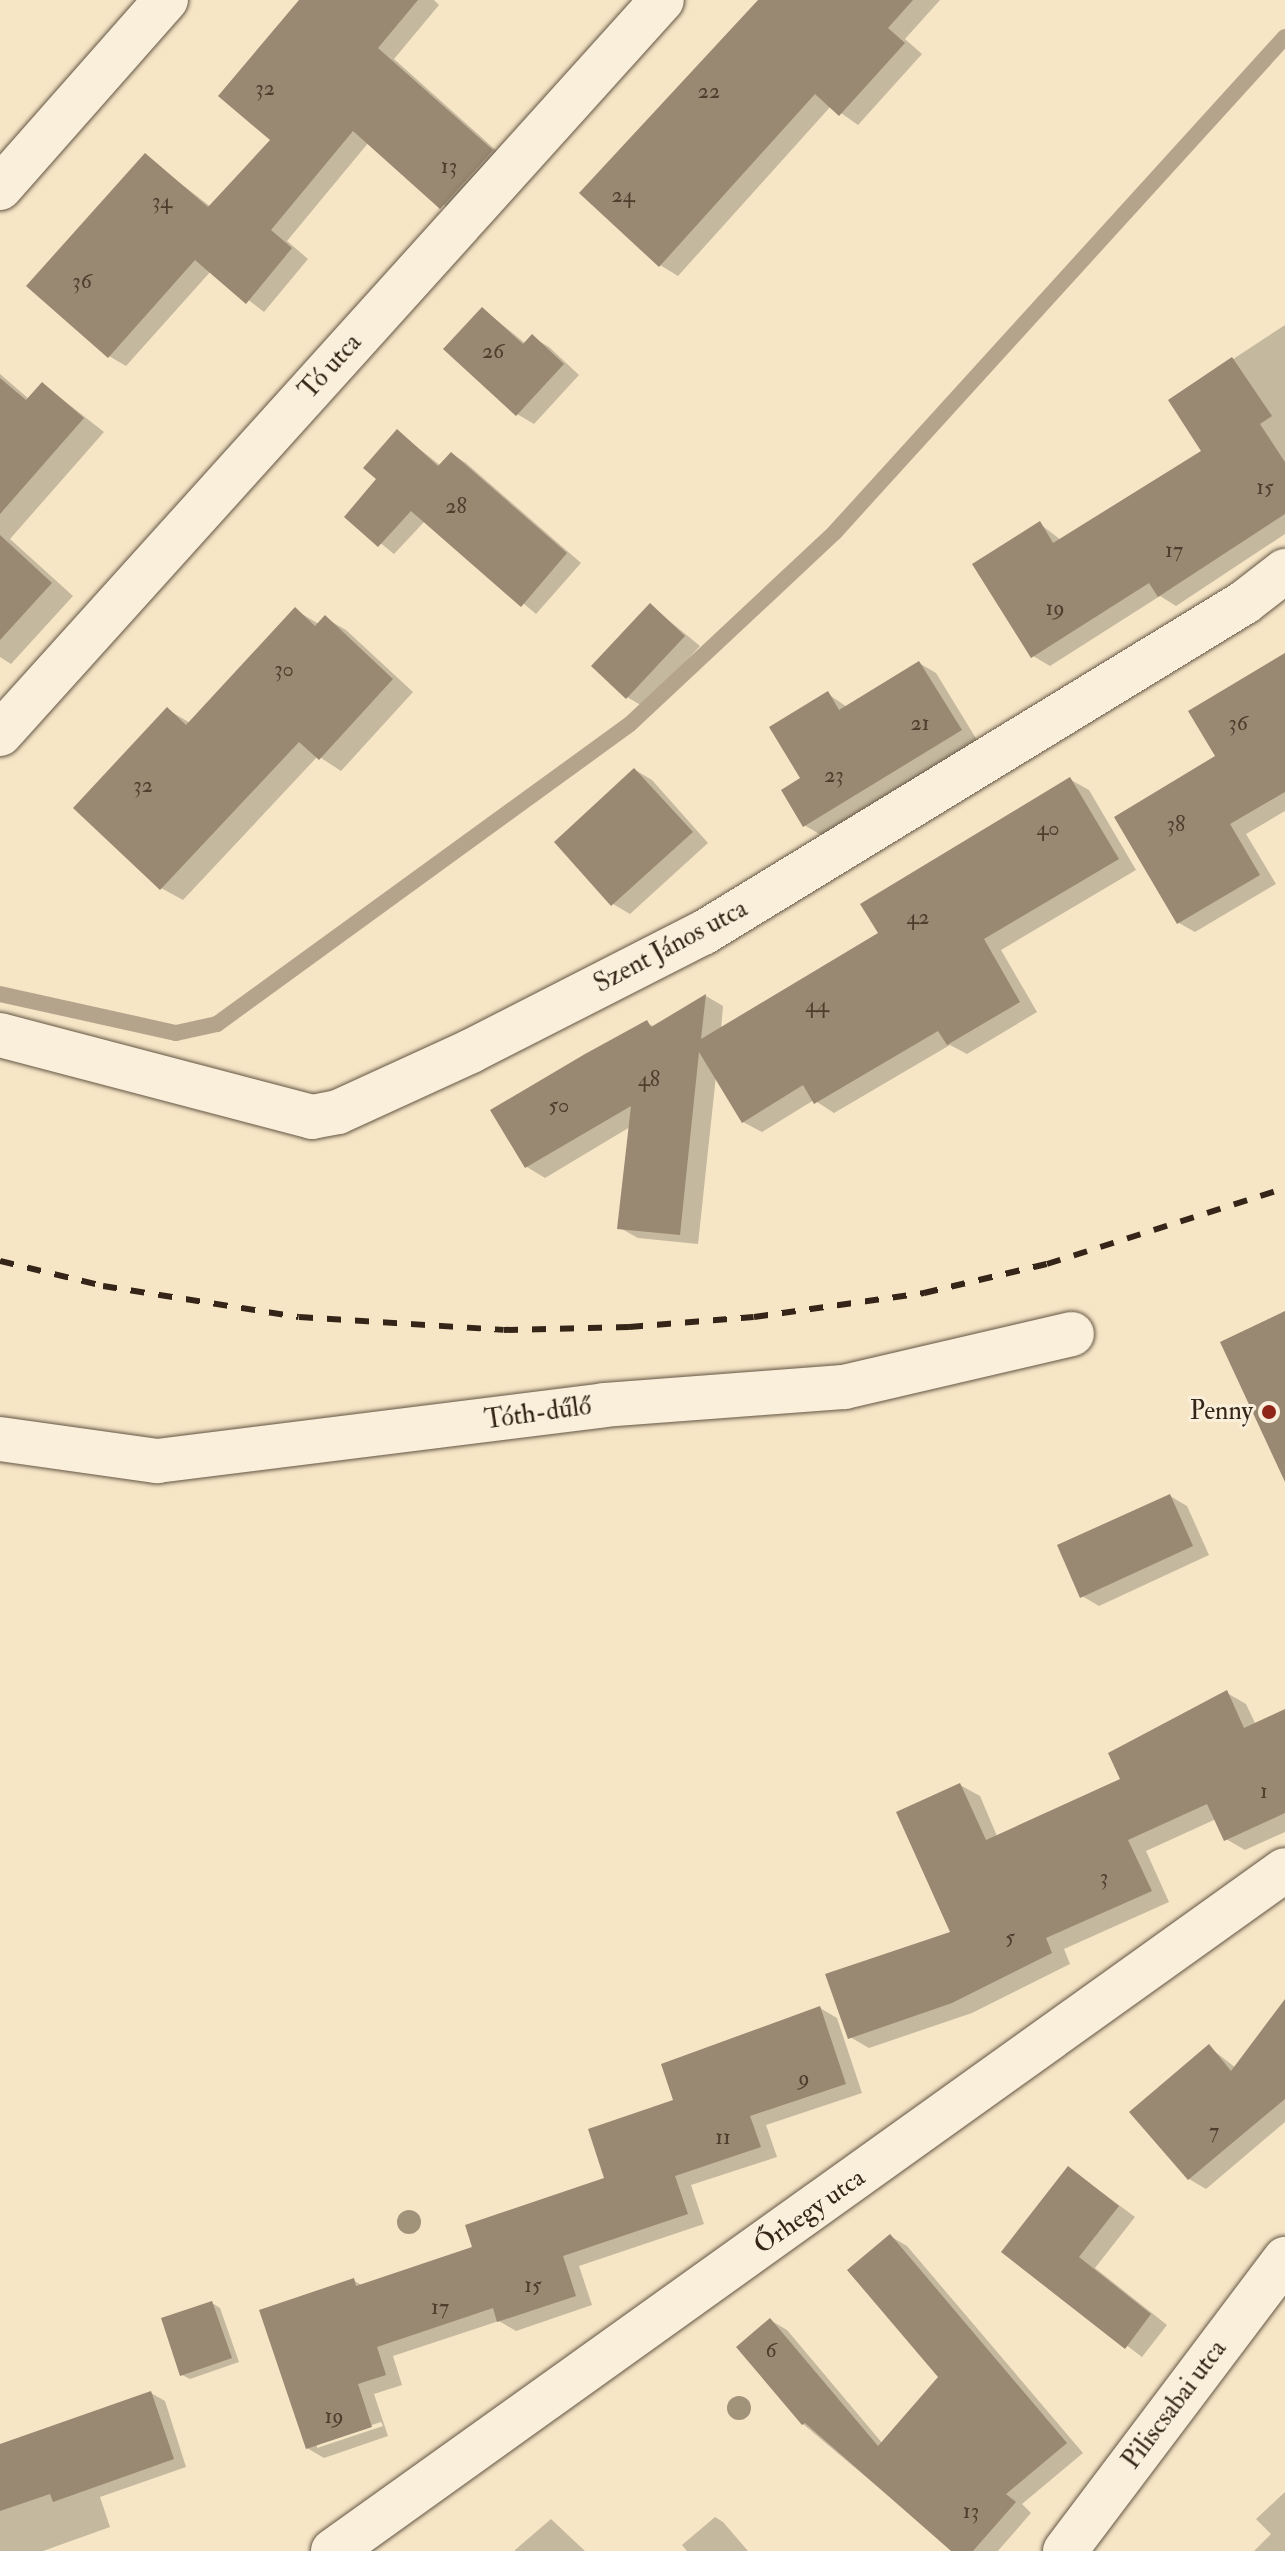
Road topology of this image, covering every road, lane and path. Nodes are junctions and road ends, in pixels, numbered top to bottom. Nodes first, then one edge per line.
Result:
1 (166, 0) edge
2 (662, 0) edge
3 (0, 188) edge
4 (1285, 571) edge
5 (0, 734) edge
6 (0, 1035) edge
7 (1072, 1334) dead end
8 (0, 1439) edge
9 (1285, 1870) edge
10 (1285, 2259) edge
11 (333, 2551) edge
12 (1065, 2551) edge

1 - 3 street
2 - 5 street, Tó utca
4 - 6 street, Szent János utca
7 - 8 street, Tóth-dűlő
9 - 11 street, Őrhegy utca
10 - 12 street, Piliscsabai utca

